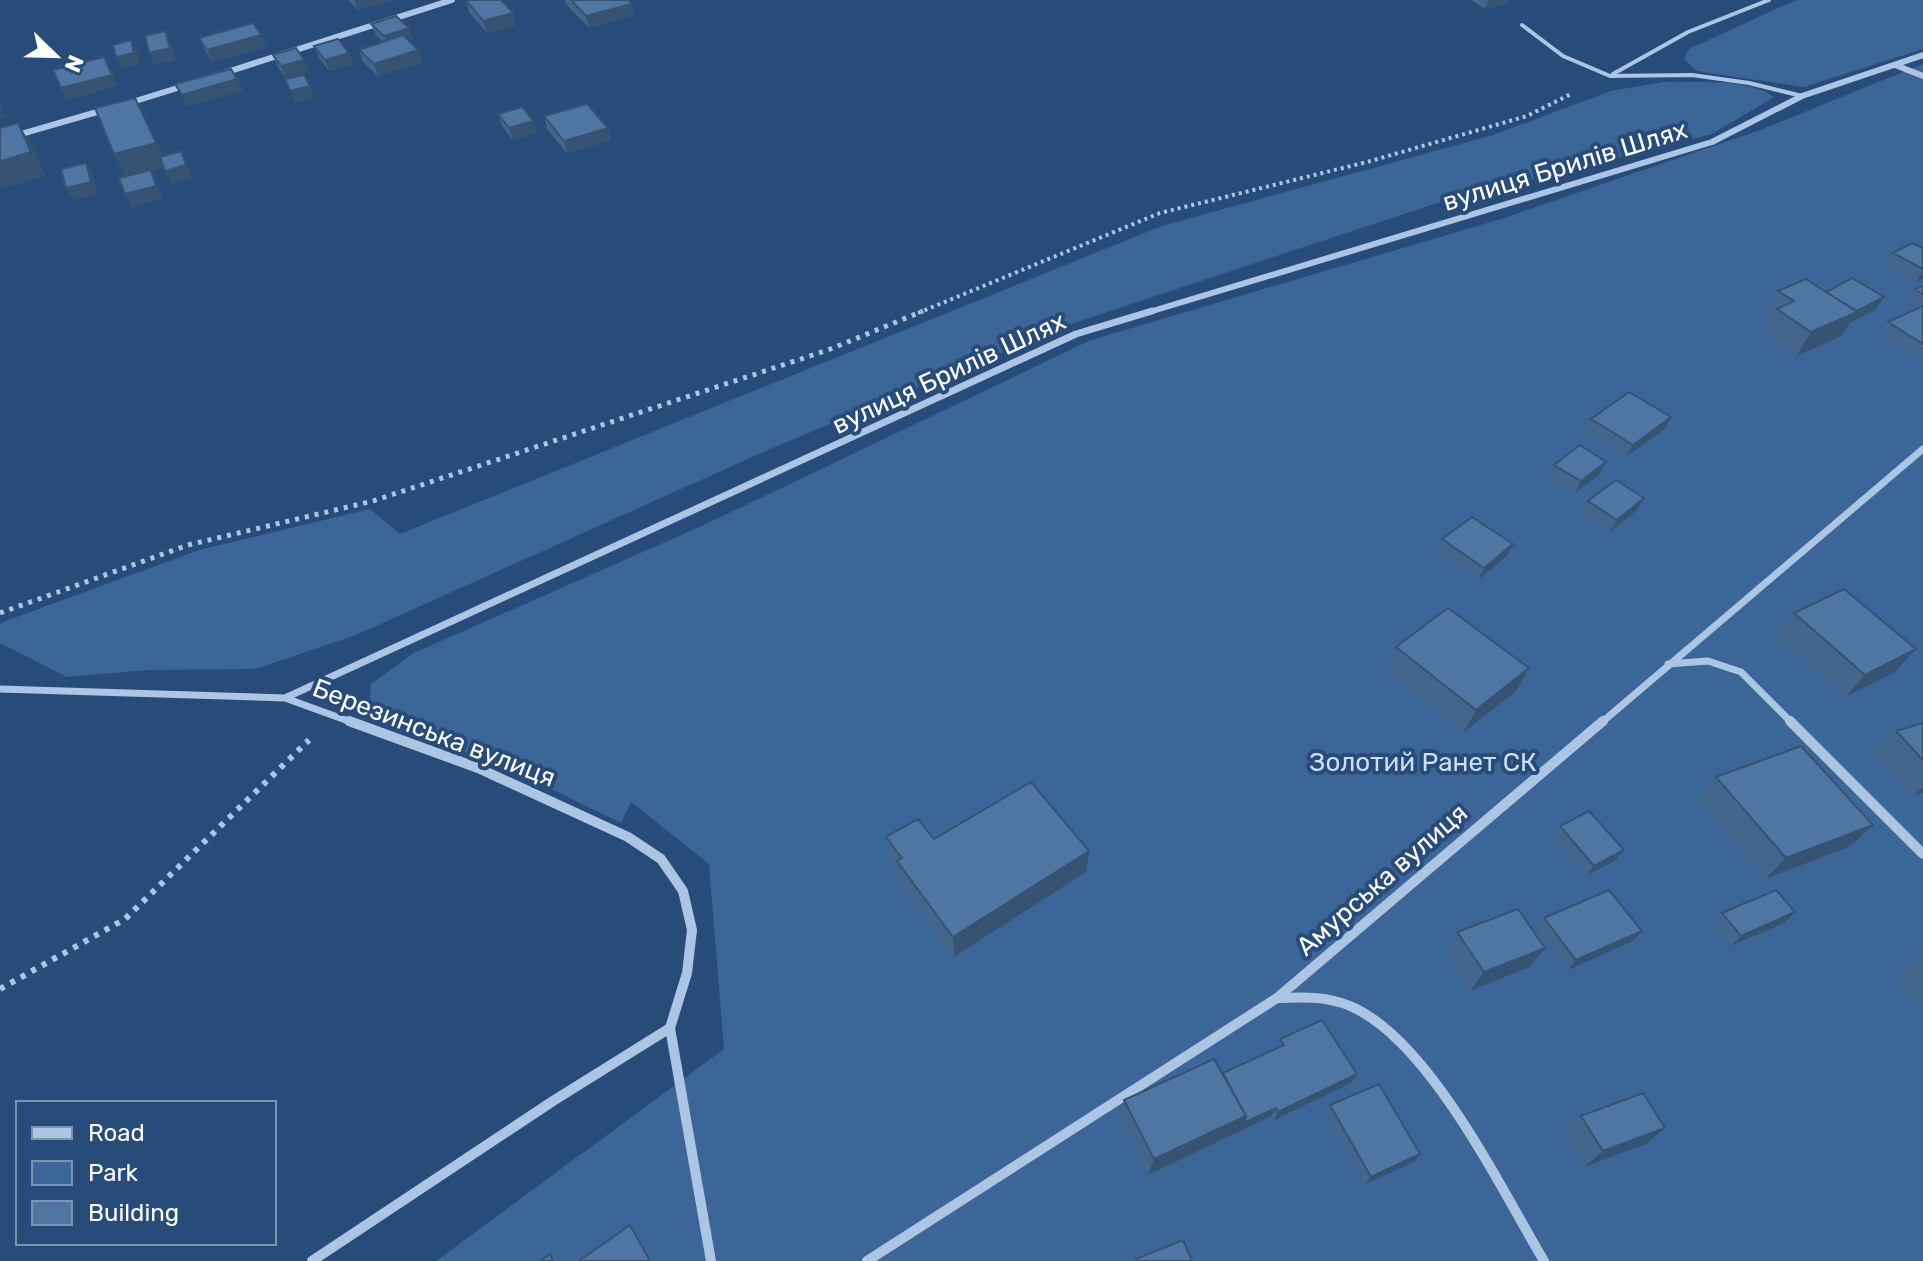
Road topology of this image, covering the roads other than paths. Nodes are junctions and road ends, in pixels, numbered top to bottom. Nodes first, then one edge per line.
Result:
1 (452, 0) edge
2 (1769, 0) edge
3 (1522, 25) dead end
4 (1923, 55) edge
5 (1894, 64) junction
6 (1610, 76) junction
7 (1923, 76) edge
8 (210, 78) edge
9 (194, 83) edge
10 (1802, 96) junction
11 (0, 140) edge
12 (1923, 449) edge
13 (1667, 665) junction
14 (0, 689) edge
15 (285, 698) junction
16 (1923, 854) edge
17 (1277, 998) junction
18 (670, 1028) junction
19 (312, 1261) edge
20 (711, 1261) edge
21 (867, 1261) edge
22 (1544, 1261) edge

1 - 8 street
2 - 6 lane
3 - 6 lane
4 - 5 street, вулиця Брилів Шлях
5 - 7 street
5 - 10 street, вулиця Брилів Шлях
6 - 10 lane
9 - 11 street
10 - 15 street, вулиця Брилів Шлях
12 - 13 street, Амурська вулиця
13 - 16 street
13 - 17 street, Амурська вулиця
14 - 15 street, вулиця Брилів Шлях
15 - 18 street, Березинська вулиця
17 - 21 street, Амурська вулиця
17 - 22 street
18 - 19 street
18 - 20 street, Березинська вулиця

